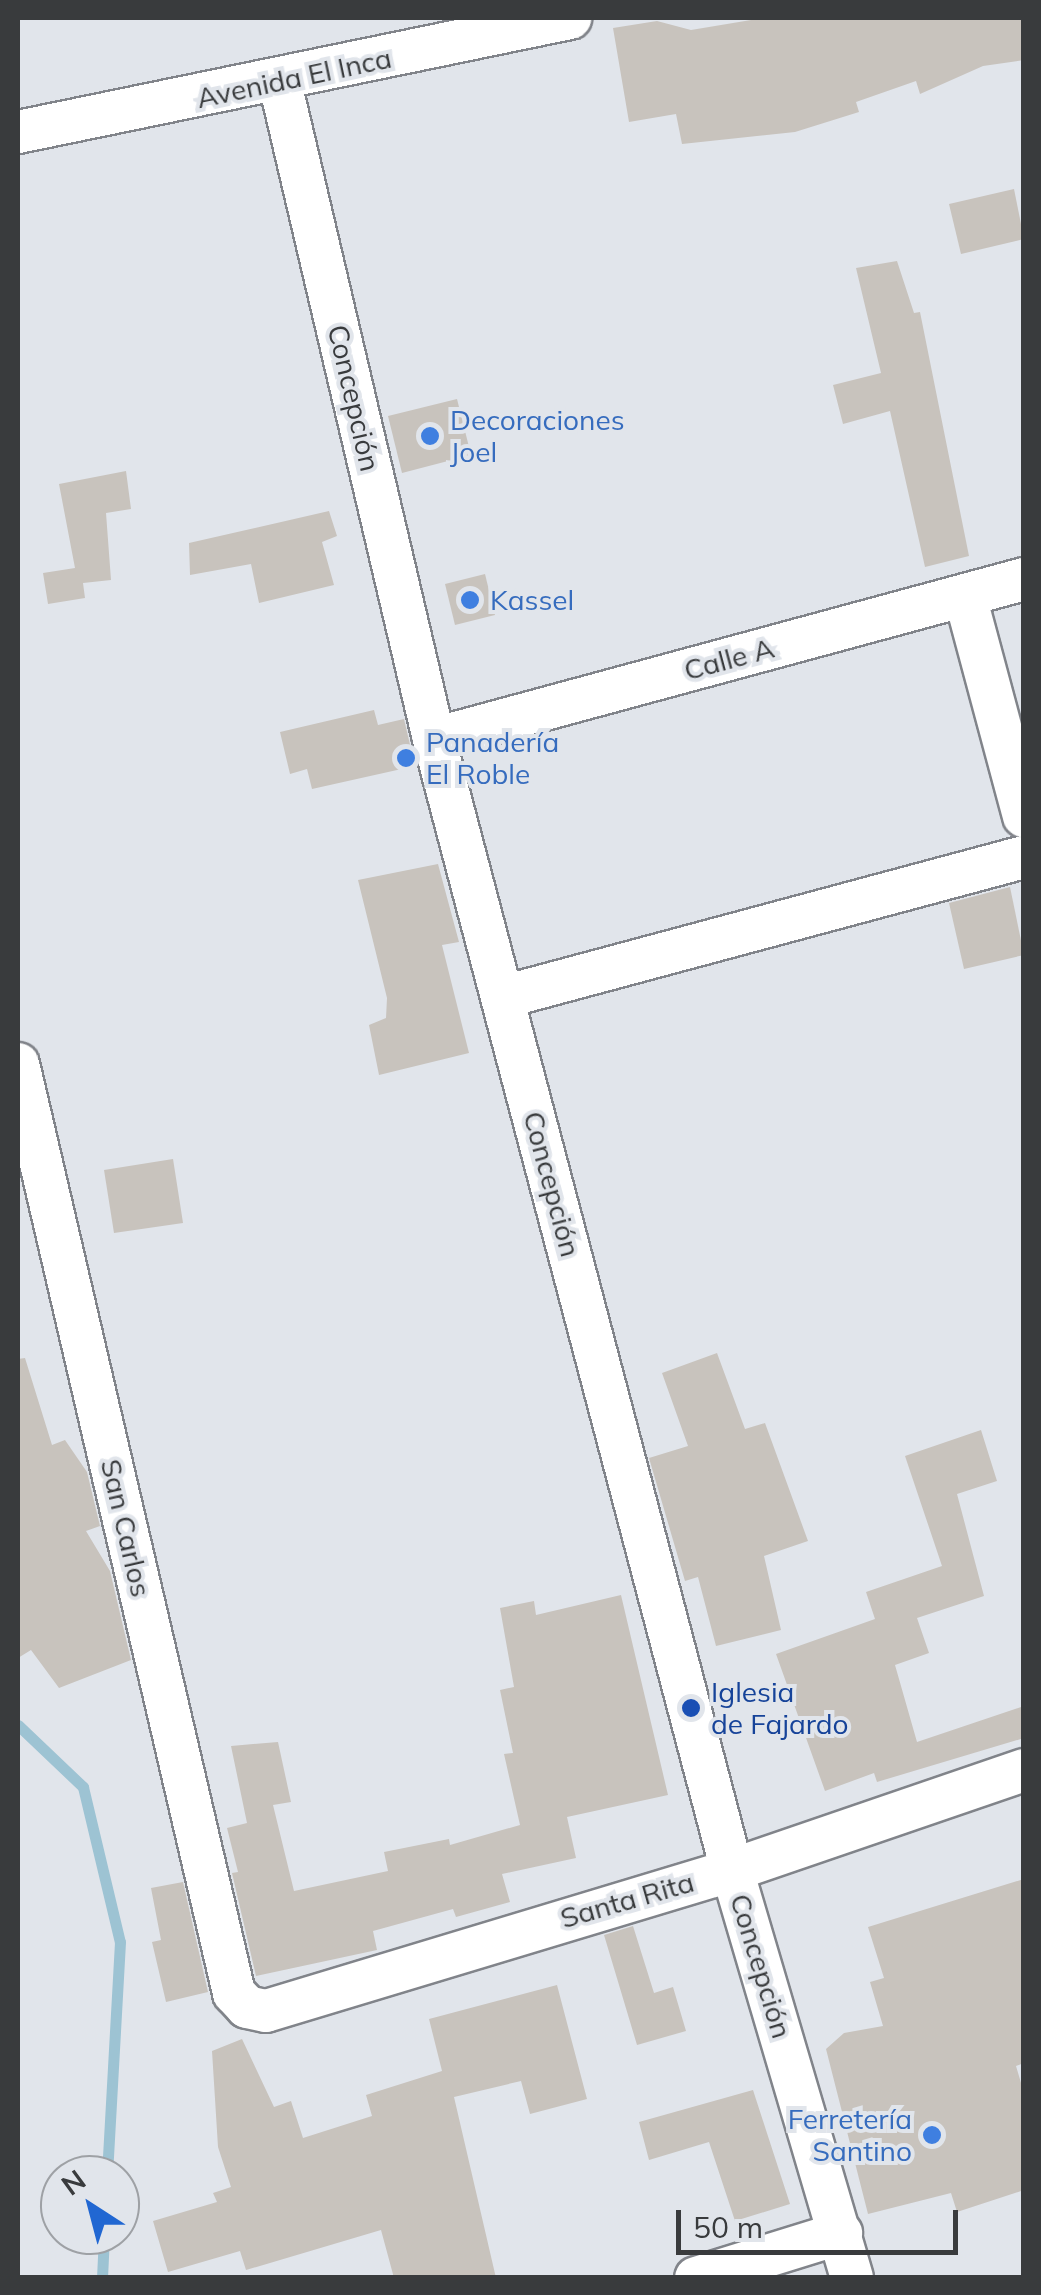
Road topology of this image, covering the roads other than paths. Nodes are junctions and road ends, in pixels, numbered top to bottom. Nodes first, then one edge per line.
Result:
1 (570, 18) edge
2 (280, 83) junction
3 (18, 132) edge
4 (1024, 579) edge
5 (965, 596) junction
6 (434, 739) junction
7 (1024, 816) edge
8 (1024, 857) edge
9 (502, 998) junction
10 (18, 1064) edge
11 (1024, 1770) edge
12 (732, 1870) junction
13 (234, 1992) joint
14 (841, 2233) junction
15 (696, 2278) edge
16 (852, 2278) edge

1 - 2 street, Avenida El Inca
2 - 3 street, Avenida El Inca
2 - 6 street, Concepción
4 - 5 street, Calle A
5 - 6 street, Calle A
5 - 7 street
6 - 9 street, Concepción
8 - 9 street
9 - 12 street, Concepción
10 - 13 street, San Carlos
11 - 12 street, Santa Rita
12 - 13 street, Santa Rita
12 - 14 street, Concepción
14 - 15 street
14 - 16 street, Concepción

